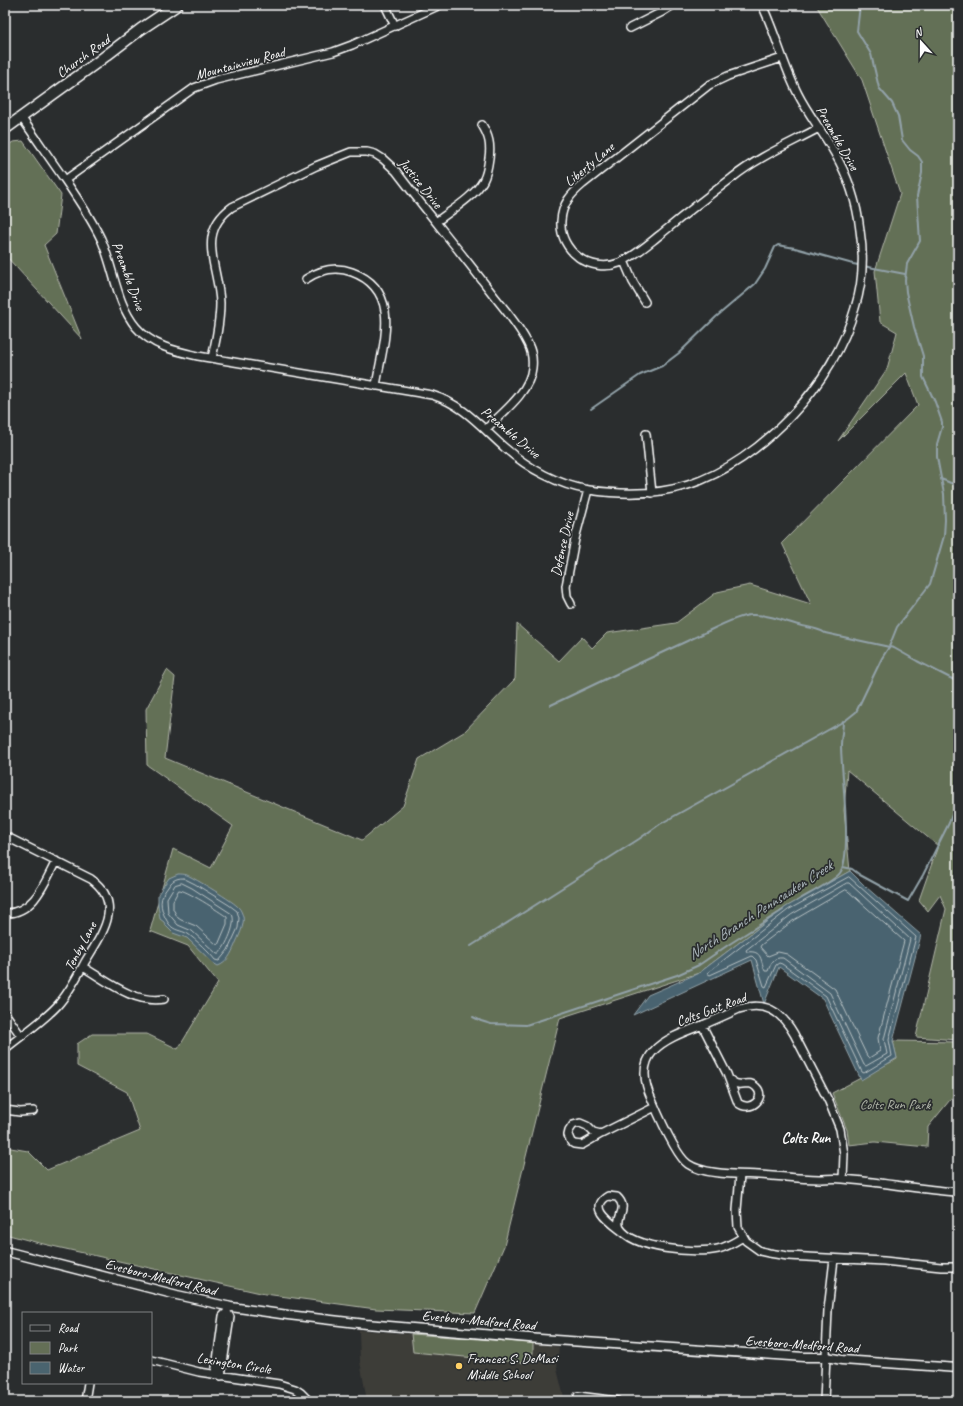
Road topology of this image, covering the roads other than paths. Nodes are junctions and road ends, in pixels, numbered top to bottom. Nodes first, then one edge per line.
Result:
1 (177, 5) edge
2 (385, 5) edge
3 (440, 5) edge
4 (673, 5) edge
5 (762, 5) edge
6 (395, 26) junction
7 (630, 28) dead end
8 (782, 58) junction
9 (21, 117) junction
10 (482, 126) dead end
11 (819, 128) junction
12 (5, 129) edge
13 (65, 180) junction
14 (436, 222) junction
15 (624, 261) junction
16 (306, 280) dead end
17 (645, 302) dead end
18 (212, 358) junction
19 (376, 386) junction
20 (486, 429) junction
21 (646, 434) dead end
22 (588, 490) junction
23 (652, 493) junction
24 (571, 604) dead end
25 (5, 836) edge
26 (56, 861) junction
27 (5, 913) edge
28 (83, 967) junction
29 (164, 999) dead end
30 (5, 1013) edge
31 (702, 1025) junction
32 (21, 1036) junction
33 (5, 1049) edge
34 (730, 1080) junction
35 (655, 1107) junction
36 (5, 1110) edge
37 (33, 1110) dead end
38 (601, 1134) dead end
39 (740, 1174) junction
40 (843, 1179) junction
41 (958, 1192) edge
42 (623, 1232) junction
43 (743, 1237) junction
44 (5, 1251) edge
45 (834, 1259) junction
46 (958, 1267) edge
47 (228, 1309) junction
48 (827, 1358) junction
49 (152, 1360) edge
50 (958, 1368) edge
51 (218, 1375) junction
52 (88, 1384) edge
53 (578, 1396) dead end
54 (85, 1401) edge
55 (308, 1401) edge
56 (618, 1401) edge
57 (824, 1401) edge

1 - 9 main road, Church Road
2 - 6 street
3 - 6 street, Mountainview Road
4 - 7 street
5 - 8 street, Preamble Drive
6 - 13 street, Mountainview Road
8 - 11 street, Preamble Drive
8 - 15 street, Liberty Lane
9 - 12 main road, Church Road
9 - 13 street, Preamble Drive
10 - 14 street
11 - 15 street, Liberty Lane
11 - 23 street, Preamble Drive
13 - 18 street, Preamble Drive
14 - 18 street, Justice Drive
14 - 20 street, Justice Drive
15 - 17 street
16 - 19 street
18 - 19 street, Preamble Drive
19 - 20 street, Preamble Drive
20 - 22 street, Preamble Drive
21 - 23 street
22 - 23 street, Preamble Drive
22 - 24 street, Defense Drive
25 - 26 street, Tenby Lane
26 - 27 street
26 - 28 street, Tenby Lane
28 - 29 street
28 - 32 street, Tenby Lane
30 - 32 street
31 - 34 street
31 - 35 street, Colts Gait Road
31 - 40 street, Colts Gait Road
32 - 33 street, Tenby Lane
34 - 34 street
35 - 38 street
35 - 39 street, Colts Gait Road
36 - 37 street
39 - 40 street, Colts Gait Road
39 - 43 street
40 - 41 street, Colts Gait Road
42 - 42 street
42 - 43 street
43 - 45 street
44 - 47 street, Evesboro-Medford Road
45 - 46 street
45 - 48 street
47 - 48 street, Evesboro-Medford Road
47 - 51 street
48 - 50 street, Evesboro-Medford Road
48 - 57 street
49 - 51 street, Lexington Circle
51 - 55 street, Lexington Circle
52 - 54 street
53 - 56 street

